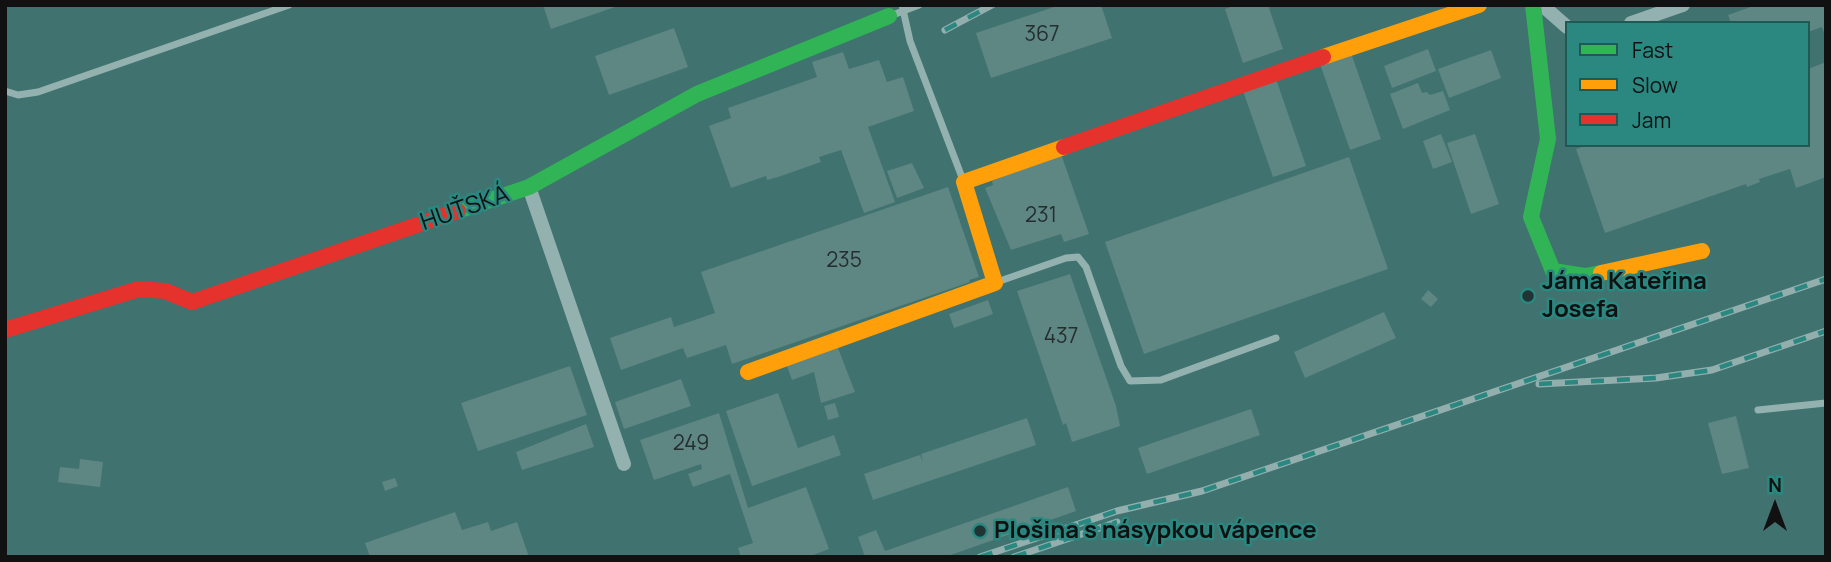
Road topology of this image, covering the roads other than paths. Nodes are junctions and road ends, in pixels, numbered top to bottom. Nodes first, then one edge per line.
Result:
1 (289, 5) edge
2 (919, 5) edge
3 (1479, 5) edge
4 (1533, 5) edge
5 (1542, 5) edge
6 (1684, 5) edge
7 (898, 11) edge
8 (1637, 21) edge
9 (1565, 25) edge
10 (5, 91) edge
11 (964, 182) junction
12 (529, 187) junction
13 (1702, 251) dead end
14 (995, 283) junction
15 (5, 330) edge
16 (1276, 338) dead end
17 (748, 372) dead end
18 (1826, 403) edge
19 (1758, 410) dead end
20 (624, 464) dead end

1 - 10 lane
2 - 7 lane, HUŤSKÁ
3 - 11 street
4 - 13 street
5 - 9 street
6 - 8 street
7 - 11 lane
7 - 12 street, HUŤSKÁ
11 - 14 street
12 - 15 street, HUŤSKÁ
12 - 20 street
14 - 16 lane
14 - 17 street
18 - 19 lane

